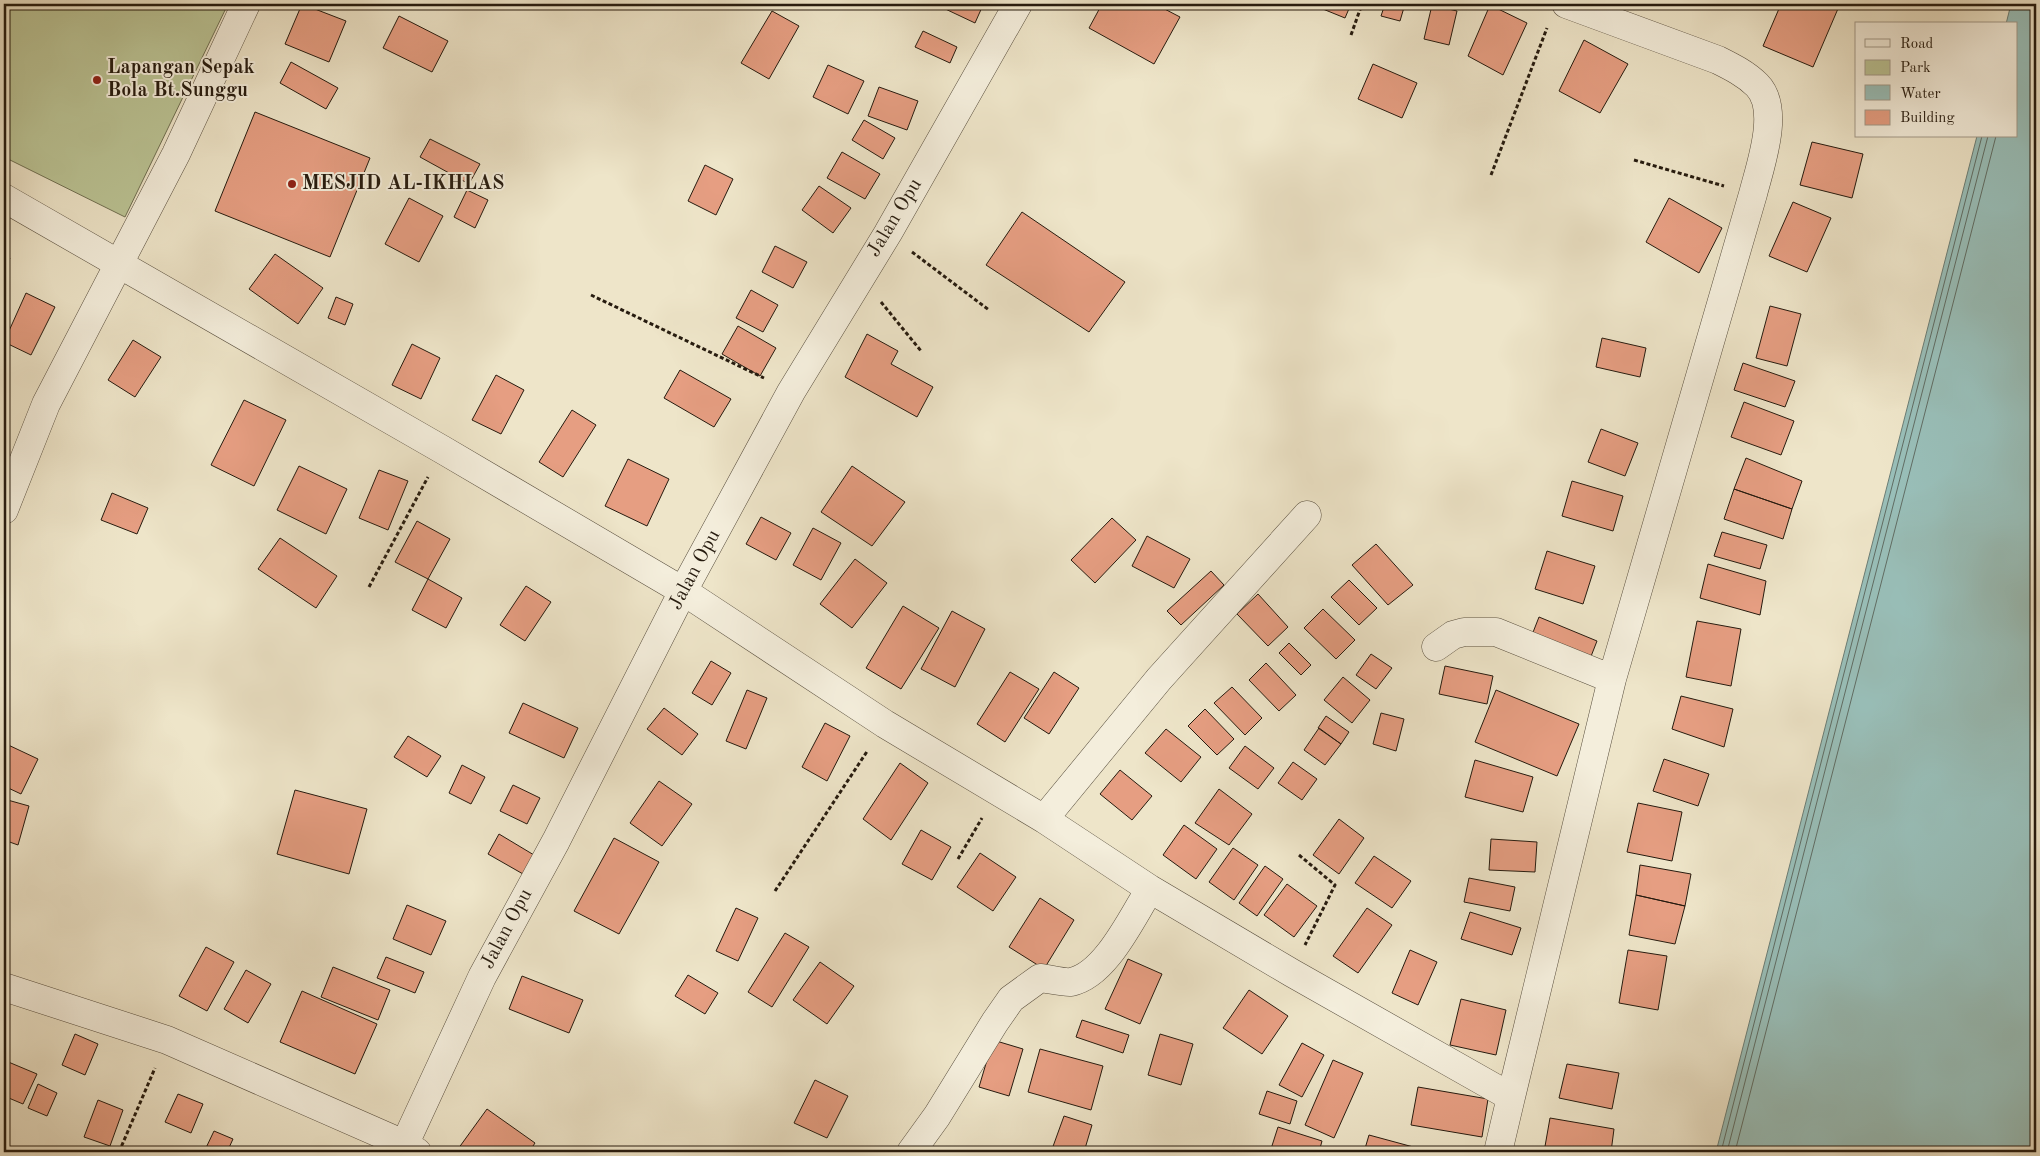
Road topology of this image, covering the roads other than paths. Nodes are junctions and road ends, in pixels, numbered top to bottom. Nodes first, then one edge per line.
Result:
1 (246, 4) edge
2 (1018, 4) edge
3 (1557, 13) edge
4 (4, 198) edge
5 (120, 264) junction
6 (4, 510) edge
7 (1308, 515) dead end
8 (683, 591) junction
9 (1436, 647) dead end
10 (1612, 679) junction
11 (1044, 819) junction
12 (1150, 889) junction
13 (4, 987) edge
14 (1511, 1097) junction
15 (407, 1149) edge
16 (912, 1152) edge
17 (1498, 1152) edge

1 - 5 street
2 - 8 street, Jalan Opu
3 - 10 street
4 - 5 street
5 - 6 street
5 - 8 street
7 - 11 street
8 - 11 street
8 - 15 street, Jalan Opu
9 - 10 street
10 - 14 street
11 - 12 street
12 - 14 street
12 - 16 street
13 - 15 street
14 - 17 street

